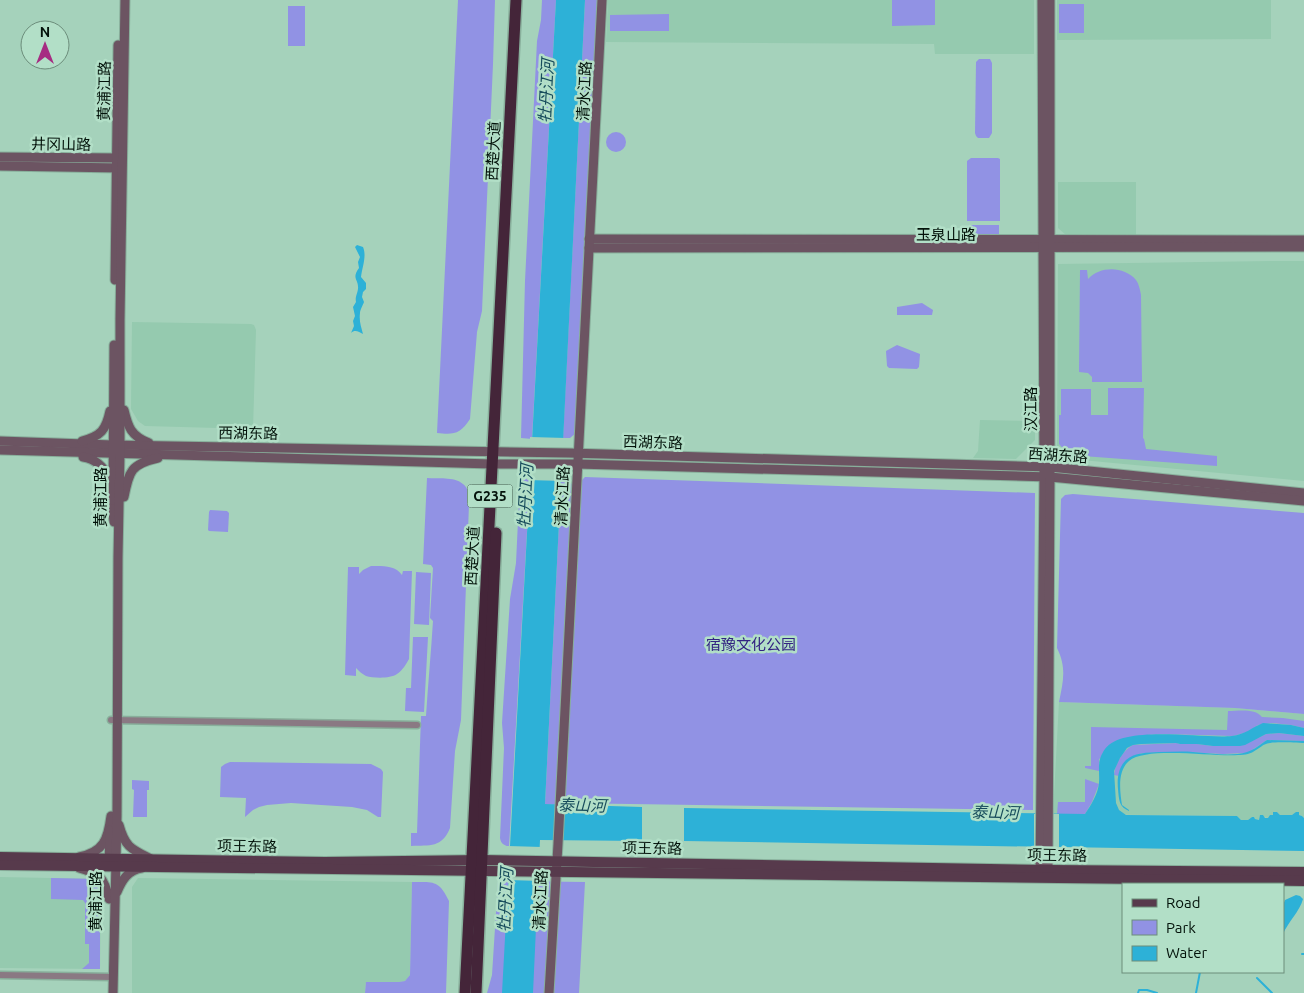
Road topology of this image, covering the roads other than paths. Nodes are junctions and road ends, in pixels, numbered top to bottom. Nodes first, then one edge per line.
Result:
1 (119, 0) edge
2 (125, 0) edge
3 (516, 0) edge
4 (523, 0) edge
5 (602, 0) edge
6 (1042, 0) edge
7 (1050, 0) edge
8 (0, 157) edge
9 (119, 163) junction
10 (0, 166) edge
11 (1304, 240) edge
12 (589, 244) junction
13 (1047, 244) junction
14 (1304, 247) edge
15 (117, 392) junction
16 (0, 442) edge
17 (181, 446) junction
18 (43, 447) junction
19 (0, 450) edge
20 (117, 450) junction
21 (496, 451) junction
22 (574, 453) junction
23 (182, 456) junction
24 (496, 464) junction
25 (573, 464) junction
26 (1047, 472) junction
27 (1304, 493) edge
28 (1304, 501) edge
29 (116, 522) junction
30 (114, 720) junction
31 (417, 725) dead end
32 (114, 816) junction
33 (0, 857) edge
34 (72, 862) junction
35 (112, 862) junction
36 (150, 863) junction
37 (0, 865) edge
38 (477, 865) junction
39 (556, 867) junction
40 (1304, 872) edge
41 (1044, 874) junction
42 (1304, 881) edge
43 (112, 900) junction
44 (0, 975) edge
45 (111, 977) junction
46 (108, 993) edge
47 (113, 993) edge
48 (465, 993) edge
49 (476, 993) edge
50 (549, 993) edge

1 - 9 street, 黄浦江路
2 - 9 street, 黄浦江路
3 - 21 highway, 西楚大道 / G235
4 - 21 highway, 西楚大道 / G235
5 - 12 street, 清水江路
6 - 13 street, 汉江路
7 - 13 street, 汉江路
8 - 9 street, 井冈山路
9 - 10 street, 井冈山路
9 - 15 street, 黄浦江路
11 - 13 street, 玉泉山路
12 - 13 street, 玉泉山路
12 - 22 street, 清水江路
13 - 14 street, 玉泉山路
13 - 26 street, 汉江路
15 - 17 street
15 - 18 street
15 - 20 street, 黄浦江路
16 - 18 street, 西湖东路
17 - 20 street, 西湖东路
17 - 21 street, 西湖东路
18 - 19 street, 西湖东路
18 - 20 street, 西湖东路
18 - 29 street
20 - 23 street, 西湖东路
20 - 29 street, 黄浦江路
21 - 22 street, 西湖东路
21 - 24 highway, 西楚大道 / G235
22 - 25 street, 清水江路
22 - 26 street, 西湖东路
23 - 24 street, 西湖东路
23 - 29 street
24 - 25 street, 西湖东路
24 - 38 highway, 西楚大道 / G235
25 - 26 street, 西湖东路
25 - 39 street, 清水江路
26 - 27 street, 西湖东路
26 - 28 street, 西湖东路
26 - 41 street, 汉江路
29 - 30 street, 黄浦江路
30 - 31 street
30 - 32 street, 黄浦江路
32 - 34 street
32 - 35 street, 黄浦江路
32 - 36 street
33 - 34 main road, 项王东路
34 - 35 main road, 项王东路
34 - 37 main road, 项王东路
34 - 43 street
35 - 36 main road, 项王东路
35 - 43 street, 黄浦江路
36 - 38 main road, 项王东路
36 - 43 street
38 - 39 main road, 项王东路
38 - 39 main road, 项王东路
38 - 48 highway, 西楚大道 / G235
38 - 49 highway, 西楚大道 / G235
39 - 41 main road, 项王东路
39 - 50 street, 清水江路
40 - 41 main road, 项王东路
41 - 42 main road, 项王东路
43 - 45 street, 黄浦江路
44 - 45 street
45 - 46 street, 黄浦江路
45 - 47 street, 黄浦江路

